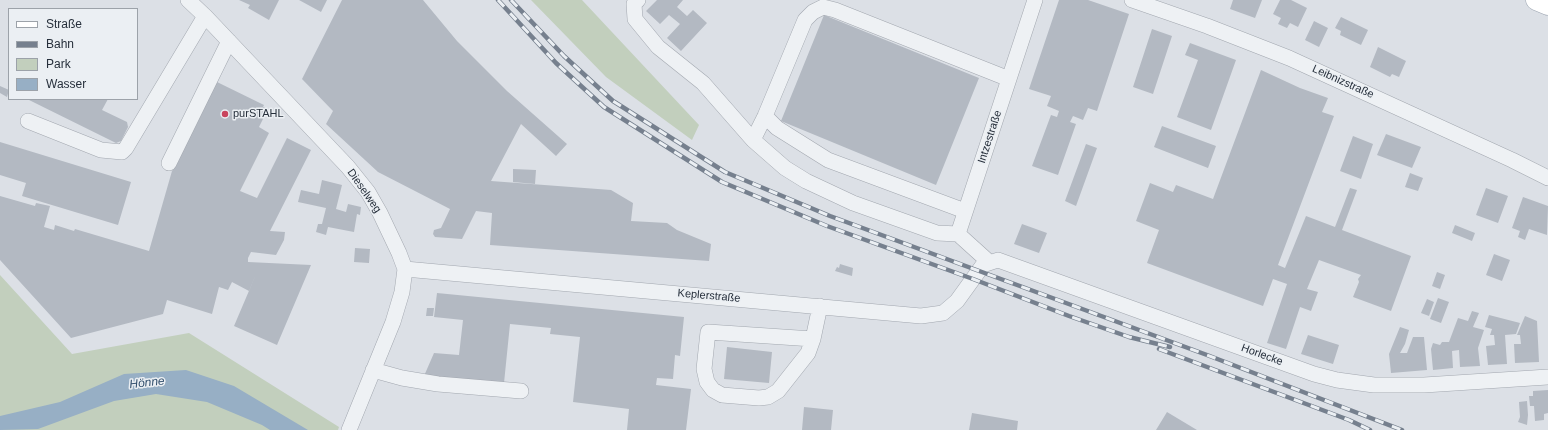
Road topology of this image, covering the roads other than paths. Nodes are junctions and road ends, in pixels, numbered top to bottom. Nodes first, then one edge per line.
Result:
1 (188, 0) edge
2 (638, 0) edge
3 (1035, 0) edge
4 (1132, 0) edge
5 (1536, 0) edge
6 (1548, 5) edge
7 (205, 16) junction
8 (229, 41) junction
9 (1009, 79) junction
10 (765, 116) junction
11 (28, 121) dead end
12 (753, 140) junction
13 (169, 163) dead end
14 (1548, 178) edge
15 (965, 211) junction
16 (958, 234) junction
17 (989, 262) junction
18 (405, 269) junction
19 (820, 306) junction
20 (813, 339) junction
21 (373, 370) junction
22 (1548, 377) edge
23 (521, 391) dead end
24 (349, 430) edge

1 - 7 street, Dieselweg
2 - 12 street
3 - 9 street, Intzestraße
4 - 14 street, Leibnizstraße
5 - 6 main road
7 - 8 street, Dieselweg
7 - 11 street
8 - 13 street
8 - 18 street, Dieselweg
9 - 10 street
9 - 15 street, Intzestraße
10 - 12 street
10 - 15 street
12 - 16 street
15 - 16 street, Intzestraße
16 - 17 street
17 - 19 street, Keplerstraße
17 - 22 street, Horlecke
18 - 19 street, Keplerstraße
18 - 21 street, Dieselweg
19 - 20 street
20 - 20 street
21 - 23 street
21 - 24 street, Dieselweg

